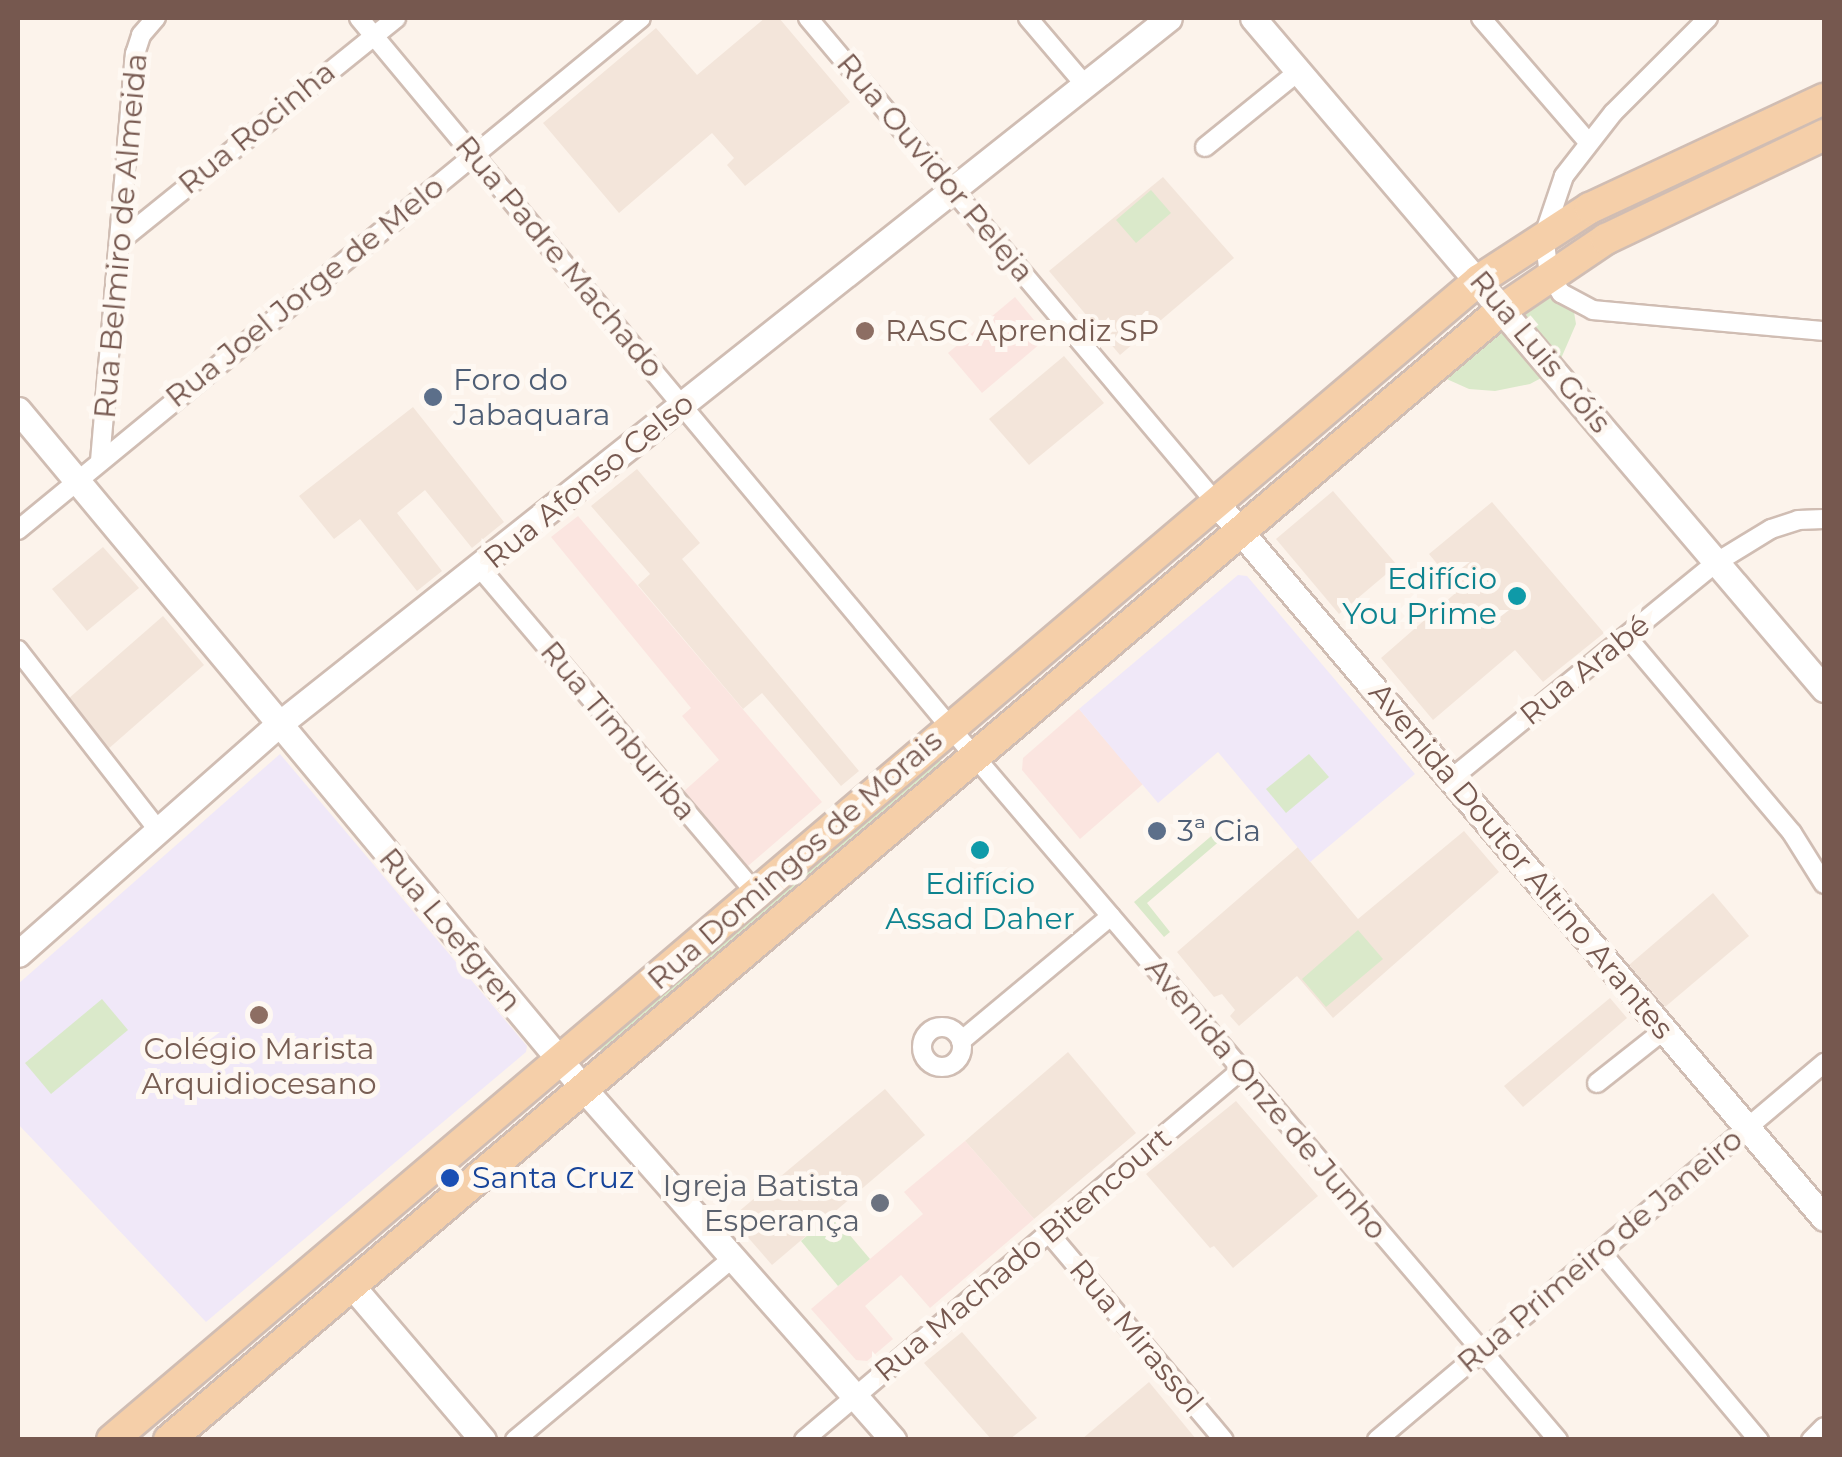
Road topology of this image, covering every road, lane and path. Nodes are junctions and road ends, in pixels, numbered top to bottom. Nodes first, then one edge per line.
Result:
1 (156, 18) edge
2 (359, 18) edge
3 (396, 18) edge
4 (641, 18) edge
5 (808, 18) edge
6 (1028, 18) edge
7 (1169, 18) edge
8 (1253, 18) edge
9 (1481, 18) edge
10 (1708, 18) edge
11 (373, 34) junction
12 (1299, 71) junction
13 (1085, 85) junction
14 (1824, 99) edge
15 (1824, 135) edge
16 (1588, 142) junction
17 (1206, 147) dead end
18 (473, 154) junction
19 (955, 191) junction
20 (1544, 235) junction
21 (120, 241) junction
22 (1549, 275) junction
23 (1479, 280) junction
24 (1504, 308) junction
25 (1824, 331) edge
26 (682, 405) junction
27 (18, 410) edge
28 (100, 461) junction
29 (77, 480) junction
30 (1217, 504) junction
31 (1824, 519) edge
32 (18, 530) edge
33 (1241, 532) junction
34 (1717, 562) junction
35 (480, 568) junction
36 (1627, 637) junction
37 (18, 650) edge
38 (1824, 689) edge
39 (278, 725) junction
40 (950, 727) junction
41 (975, 757) junction
42 (1452, 778) junction
43 (159, 831) junction
44 (1824, 884) edge
45 (756, 893) junction
46 (1111, 916) junction
47 (18, 954) edge
48 (1664, 1030) junction
49 (962, 1040) dead end
50 (560, 1061) junction
51 (1824, 1062) edge
52 (1241, 1070) junction
53 (1597, 1084) dead end
54 (583, 1088) junction
55 (1747, 1128) junction
56 (1824, 1218) edge
57 (1048, 1232) junction
58 (1602, 1252) junction
59 (733, 1258) junction
60 (352, 1286) junction
61 (1481, 1350) junction
62 (856, 1397) junction
63 (1824, 1427) edge
64 (112, 1440) edge
65 (169, 1440) edge
66 (484, 1440) edge
67 (514, 1440) edge
68 (804, 1440) edge
69 (894, 1440) edge
70 (1224, 1440) edge
71 (1377, 1440) edge
72 (1558, 1440) edge
73 (1759, 1440) edge
74 (1811, 1440) edge

1 - 21 street, Rua Belmiro de Almeida
2 - 11 street, Rua Padre Machado
3 - 11 street, Rua Rocinha
4 - 18 street, Rua Joel Jorge de Melo
5 - 19 street, Rua Ouvidor Peleja
6 - 13 street
7 - 13 street, Rua Afonso Celso
8 - 12 street, Rua Luis Góis
9 - 16 street
10 - 16 street
11 - 18 street, Rua Padre Machado
11 - 21 street, Rua Rocinha
12 - 17 street
12 - 23 street, Rua Luis Góis
13 - 19 street, Rua Afonso Celso
14 - 20 main road, Rua Domingos de Morais
15 - 22 main road, Rua Domingos de Morais
16 - 20 street
18 - 26 street, Rua Padre Machado
18 - 28 street, Rua Joel Jorge de Melo
19 - 26 street, Rua Afonso Celso
19 - 30 street, Rua Ouvidor Peleja
20 - 22 street
20 - 23 main road, Rua Domingos de Morais
21 - 28 street, Rua Belmiro de Almeida
22 - 24 main road, Rua Domingos de Morais
22 - 25 street
23 - 24 street, Rua Luis Góis
23 - 30 main road, Rua Domingos de Morais
24 - 33 main road, Rua Domingos de Morais
24 - 34 street, Rua Luis Góis
26 - 35 street, Rua Afonso Celso
26 - 40 street, Rua Padre Machado
27 - 29 street, Rua Loefgren
28 - 29 street, Rua Joel Jorge de Melo
29 - 32 street, Rua Joel Jorge de Melo
29 - 39 street, Rua Loefgren
30 - 33 street, Avenida Doutor Altino Arantes
30 - 40 main road, Rua Domingos de Morais
31 - 34 street, Rua Arabé
33 - 41 main road, Rua Domingos de Morais
33 - 42 street, Avenida Doutor Altino Arantes
34 - 36 street, Rua Arabé
34 - 38 street, Rua Luis Góis
35 - 39 street, Rua Afonso Celso
35 - 45 street, Rua Timburiba
36 - 42 street, Rua Arabé
36 - 44 street
37 - 43 street
39 - 43 street, Rua Afonso Celso
39 - 50 street, Rua Loefgren
40 - 41 street, Rua Padre Machado
40 - 45 main road, Rua Domingos de Morais
41 - 46 street, Avenida Onze de Junho
41 - 54 main road, Rua Domingos de Morais
42 - 48 street, Avenida Doutor Altino Arantes
43 - 47 street, Rua Afonso Celso
45 - 50 main road, Rua Domingos de Morais
46 - 49 street
46 - 52 street, Avenida Onze de Junho
48 - 53 street
48 - 55 street, Avenida Doutor Altino Arantes
50 - 54 street, Rua Loefgren
50 - 64 main road, Rua Domingos de Morais
51 - 55 street, Rua Primeiro de Janeiro
52 - 57 street, Rua Machado Bitencourt
52 - 61 street, Avenida Onze de Junho
54 - 59 street, Rua Loefgren
54 - 60 main road, Rua Domingos de Morais
55 - 56 street, Avenida Doutor Altino Arantes
55 - 58 street, Rua Primeiro de Janeiro
57 - 62 street, Rua Machado Bitencourt
57 - 70 street, Rua Mirassol
58 - 61 street, Rua Primeiro de Janeiro
58 - 73 street
59 - 62 street, Rua Loefgren
59 - 67 street
60 - 65 main road, Rua Domingos de Morais
60 - 66 street
61 - 71 street, Rua Primeiro de Janeiro
61 - 72 street, Avenida Onze de Junho
62 - 68 street, Rua Machado Bitencourt
62 - 69 street, Rua Loefgren
63 - 74 street

